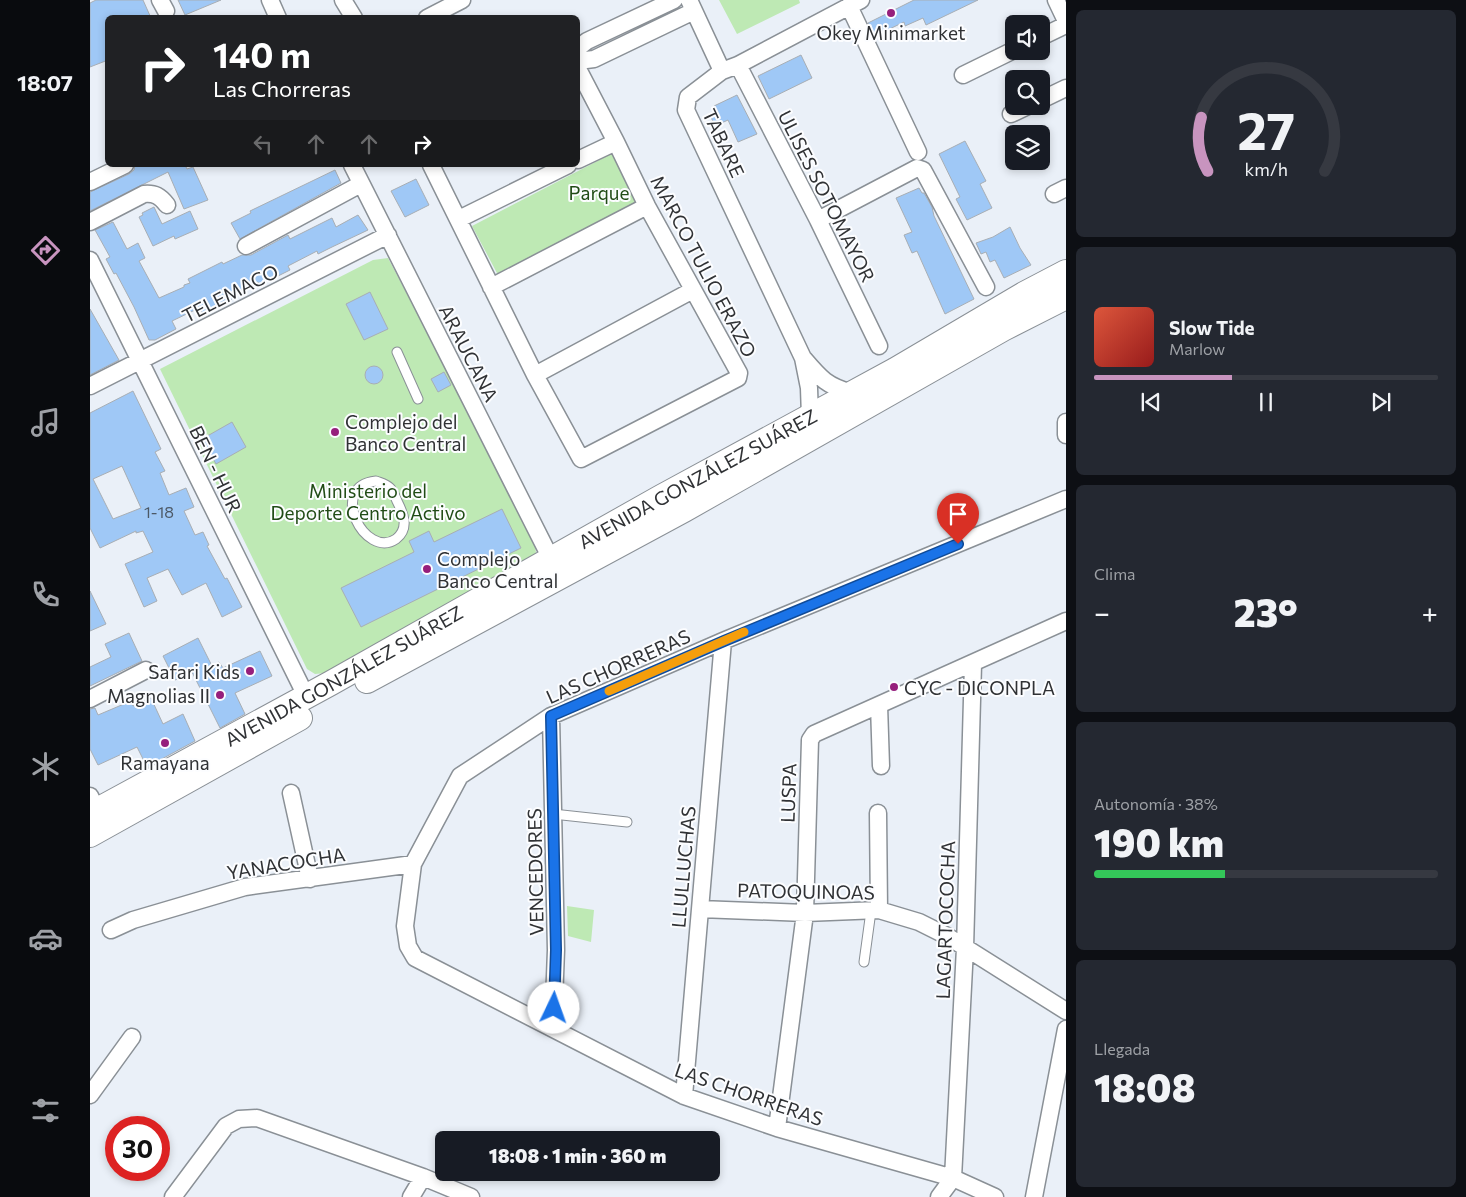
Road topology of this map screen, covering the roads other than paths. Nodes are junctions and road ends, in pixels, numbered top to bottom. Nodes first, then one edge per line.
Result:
1 (270, 0) edge
2 (344, 0) edge
3 (462, 0) edge
4 (674, 0) edge
5 (1056, 0) edge
6 (855, 3) edge
7 (691, 5) edge
8 (277, 15) edge
9 (352, 15) edge
10 (433, 15) edge
11 (1066, 23) edge
12 (1050, 32) edge
13 (580, 46) edge
14 (1005, 54) edge
15 (580, 58) edge
16 (738, 65) junction
17 (722, 71) junction
18 (580, 73) edge
19 (963, 75) dead end
20 (1066, 88) edge
21 (1050, 96) edge
22 (616, 142) junction
23 (918, 152) dead end
24 (580, 159) edge
25 (121, 167) edge
26 (353, 167) edge
27 (432, 167) edge
28 (564, 167) edge
29 (90, 182) edge
30 (361, 184) junction
31 (167, 205) dead end
32 (647, 206) junction
33 (458, 219) junction
34 (818, 220) junction
35 (90, 222) edge
36 (388, 235) junction
37 (246, 246) dead end
38 (90, 260) edge
39 (1066, 272) edge
40 (491, 287) junction
41 (986, 287) dead end
42 (693, 290) junction
43 (1066, 297) edge
44 (879, 346) dead end
45 (397, 352) dead end
46 (803, 358) junction
47 (140, 361) junction
48 (536, 375) junction
49 (90, 386) edge
50 (852, 393) junction
51 (418, 399) dead end
52 (810, 417) junction
53 (1066, 422) edge
54 (1066, 435) edge
55 (396, 498) joint
56 (1066, 500) edge
57 (550, 559) junction
58 (1066, 621) edge
59 (724, 641) junction
60 (973, 664) junction
61 (146, 670) dead end
62 (306, 696) junction
63 (90, 699) edge
64 (879, 705) junction
65 (551, 716) junction
66 (881, 766) dead end
67 (291, 793) dead end
68 (92, 807) edge
69 (878, 813) dead end
70 (553, 814) junction
71 (627, 822) dead end
72 (90, 835) edge
73 (413, 864) junction
74 (310, 879) junction
75 (700, 909) junction
76 (875, 910) junction
77 (805, 913) junction
78 (111, 930) dead end
79 (965, 948) junction
80 (864, 962) dead end
81 (1066, 1011) edge
82 (553, 1028) junction
83 (1066, 1029) edge
84 (132, 1037) dead end
85 (90, 1095) edge
86 (684, 1096) junction
87 (777, 1128) junction
88 (423, 1177) junction
89 (953, 1178) junction
90 (173, 1197) edge
91 (411, 1197) edge
92 (472, 1197) edge
93 (939, 1197) edge
94 (995, 1197) edge
95 (1034, 1197) edge

1 - 8 street
2 - 9 street
3 - 10 street
4 - 13 street
5 - 11 street
6 - 16 street, TABARE
6 - 23 street
7 - 15 street
7 - 17 street
11 - 12 street
14 - 19 street
16 - 17 street, TABARE
16 - 34 street, ULISES SOTOMAYOR
17 - 46 street, TABARE
18 - 22 street, MARCO TULIO ERAZO
20 - 21 street
22 - 24 street
22 - 32 street, MARCO TULIO ERAZO
25 - 29 street
26 - 30 street, ARAUCANA
27 - 33 street, MARCO TULIO ERAZO
28 - 33 street
30 - 36 street, ARAUCANA
30 - 37 street
31 - 35 street
32 - 40 street
32 - 42 street, MARCO TULIO ERAZO
33 - 40 street, MARCO TULIO ERAZO
34 - 41 street
34 - 44 street, ULISES SOTOMAYOR
36 - 47 street, TELEMACO
36 - 57 street, ARAUCANA
38 - 47 street, BEN - HUR
39 - 50 main road, AVENIDA GONZÁLEZ SUÁREZ
40 - 48 street, MARCO TULIO ERAZO
42 - 48 street
42 - 48 street, MARCO TULIO ERAZO
43 - 72 main road, AVENIDA GONZÁLEZ SUÁREZ
45 - 51 lane
46 - 50 street, TABARE
46 - 52 street, TABARE
47 - 49 street, TELEMACO
47 - 62 street, BEN - HUR
50 - 52 main road, AVENIDA GONZÁLEZ SUÁREZ
52 - 57 main road, AVENIDA GONZÁLEZ SUÁREZ
53 - 54 street
55 - 55 lane
56 - 59 street, LAS CHORRERAS
57 - 62 main road, AVENIDA GONZÁLEZ SUÁREZ
58 - 60 street, LUSPA
59 - 65 street, LAS CHORRERAS
59 - 75 street, LLULLUCHAS
60 - 64 street, LUSPA
60 - 79 street, LAGARTOCOCHA
61 - 63 street
62 - 68 main road, AVENIDA GONZÁLEZ SUÁREZ
64 - 66 street
64 - 77 street, LUSPA
65 - 70 street, VENCEDORES
65 - 73 street, LAS CHORRERAS
67 - 74 street
69 - 76 street
70 - 71 lane
70 - 82 street, VENCEDORES
73 - 74 street, YANACOCHA
73 - 82 street, LAS CHORRERAS
74 - 78 street, YANACOCHA
75 - 77 street, PATOQUINOAS
75 - 86 street, LLULLUCHAS
76 - 77 street, PATOQUINOAS
76 - 79 street, PATOQUINOAS
76 - 80 lane
77 - 87 street, LUSPA
79 - 81 street, PATOQUINOAS
79 - 89 street, LAGARTOCOCHA
82 - 86 street, LAS CHORRERAS
83 - 95 street
84 - 85 street
86 - 87 street, LAS CHORRERAS
87 - 89 street, LAS CHORRERAS
88 - 90 street
88 - 91 street
88 - 92 street
89 - 93 street
89 - 94 street, LAS CHORRERAS

